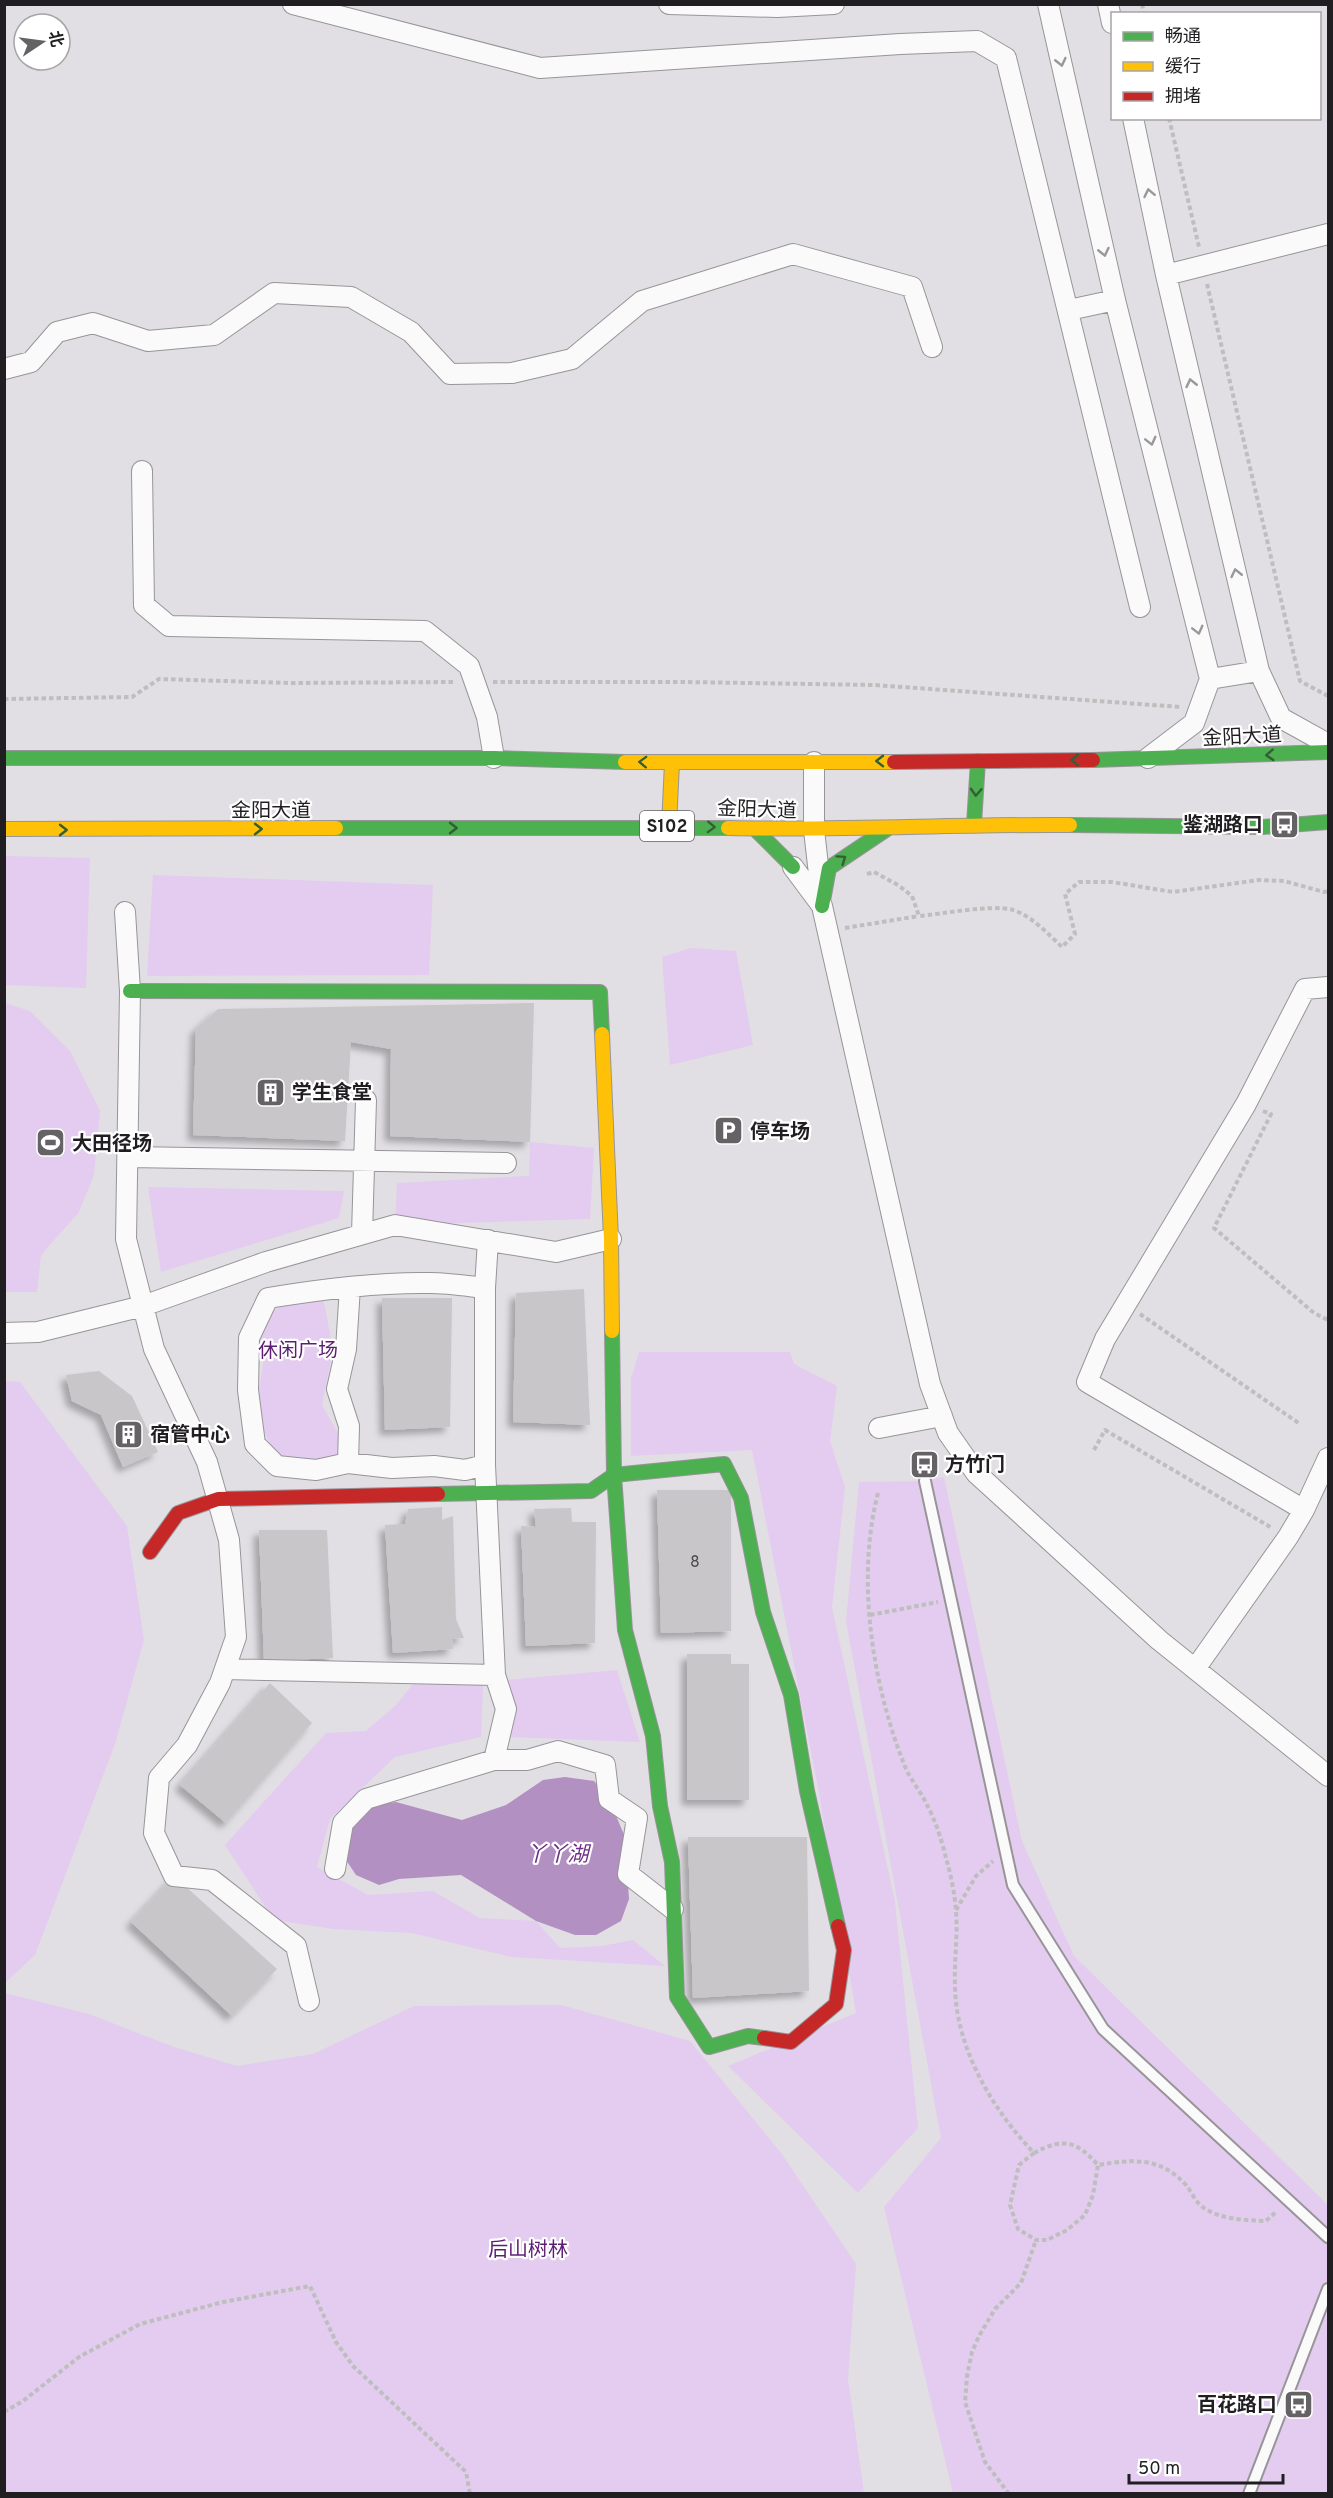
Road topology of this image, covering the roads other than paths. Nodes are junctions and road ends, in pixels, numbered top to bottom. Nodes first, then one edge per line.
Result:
1 (293, 4) edge
2 (669, 4) edge
3 (834, 4) edge
4 (1048, 4) edge
5 (1133, 120) edge
6 (1329, 234) edge
7 (1166, 275) junction
8 (1115, 300) junction
9 (1069, 309) junction
10 (932, 347) dead end
11 (4, 369) edge
12 (142, 471) dead end
13 (1140, 607) dead end
14 (1259, 671) junction
15 (1210, 679) junction
16 (1329, 744) edge
17 (1329, 752) edge
18 (4, 758) edge
19 (494, 758) junction
20 (1145, 760) junction
21 (978, 761) junction
22 (814, 762) junction
23 (672, 763) junction
24 (1329, 822) edge
25 (975, 824) junction
26 (669, 826) junction
27 (4, 829) edge
28 (755, 829) junction
29 (887, 829) junction
30 (814, 830) junction
31 (793, 867) joint
32 (822, 906) junction
33 (125, 912) dead end
34 (1329, 987) edge
35 (130, 992) junction
36 (366, 1100) dead end
37 (128, 1157) junction
38 (506, 1163) dead end
39 (362, 1234) junction
40 (611, 1239) junction
41 (488, 1240) junction
42 (350, 1287) junction
43 (485, 1288) junction
44 (143, 1306) junction
45 (4, 1333) edge
46 (942, 1416) junction
47 (879, 1428) dead end
48 (1329, 1458) edge
49 (348, 1463) junction
50 (485, 1465) junction
51 (614, 1475) junction
52 (925, 1481) dead end
53 (487, 1492) junction
54 (218, 1499) junction
55 (1304, 1510) junction
56 (150, 1552) dead end
57 (225, 1669) junction
58 (1195, 1670) junction
59 (495, 1675) junction
60 (494, 1760) junction
61 (1329, 1776) edge
62 (335, 1869) dead end
63 (673, 1909) junction
64 (309, 2001) dead end
65 (1329, 2236) edge
66 (1329, 2289) edge
67 (1249, 2493) edge

1 - 9 street
2 - 3 street
4 -> 8 street
7 -> 5 street
6 - 7 street
14 -> 7 street
8 - 9 street
8 -> 15 street
9 - 13 street
10 - 11 street
12 - 19 street
14 - 15 street
14 - 16 street
15 - 20 street
17 -> 20 main road, 金阳大道
18 - 19 main road, 金阳大道
23 -> 19 main road, 金阳大道
20 -> 21 main road, 金阳大道
21 -> 22 main road, 金阳大道
21 -> 25 main road
22 - 23 main road, 金阳大道
22 - 30 street
23 - 26 main road
24 - 25 main road, 金阳大道 / S102
25 - 29 main road, 金阳大道 / S102
27 -> 26 main road, 金阳大道 / S102
26 -> 28 main road, 金阳大道 / S102
28 - 30 main road, 金阳大道 / S102
28 - 31 main road
29 - 30 main road, 金阳大道 / S102
32 -> 29 main road
30 - 32 street
31 - 32 street
32 - 46 street
33 - 35 street
34 - 55 street
35 - 37 street
35 - 40 main road
36 - 39 street
37 - 38 street
37 - 44 street
39 - 41 street
39 - 44 street
40 - 41 street
40 - 51 main road
41 - 43 street
42 - 43 street
42 - 49 street
42 - 49 street
43 - 50 street
44 - 45 street
44 - 54 street
46 - 47 street
46 - 58 street
48 - 55 street
49 - 50 street
50 - 53 street
51 - 53 main road
51 - 63 main road
51 - 63 main road
52 - 65 lane
53 - 54 main road
53 - 59 street
54 - 56 main road
54 - 57 street
55 - 58 street
57 - 59 street
57 - 64 street
58 - 61 street
59 - 60 street
60 - 62 street
60 - 63 street
66 - 67 lane

